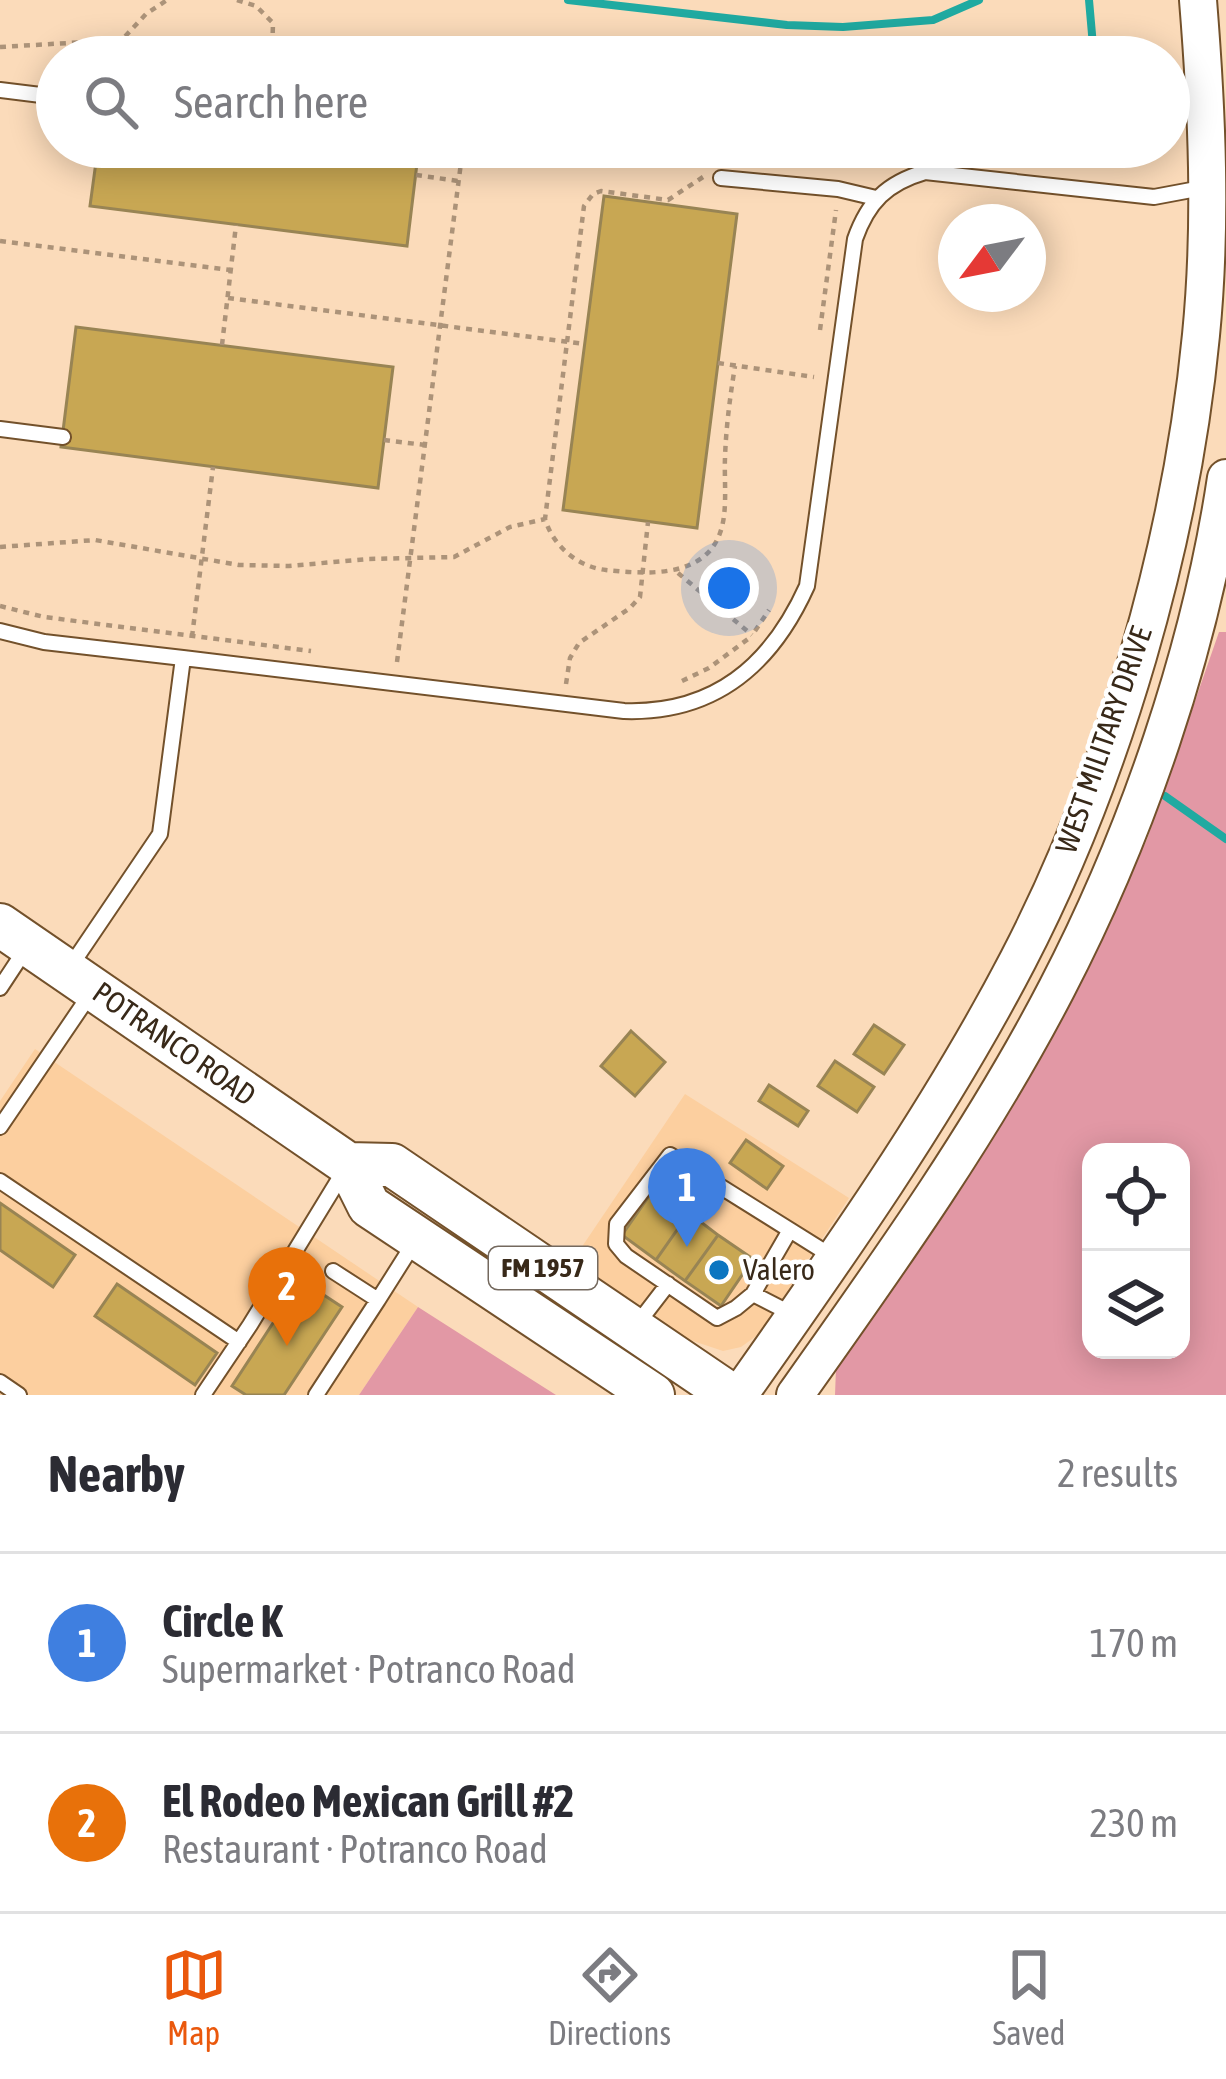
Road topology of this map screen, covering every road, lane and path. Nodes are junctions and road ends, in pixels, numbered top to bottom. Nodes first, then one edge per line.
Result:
1 (167, 0) edge
2 (237, 0) edge
3 (1198, 0) edge
4 (125, 36) edge
5 (273, 36) edge
6 (36, 44) edge
7 (0, 47) edge
8 (0, 90) edge
9 (36, 94) edge
10 (461, 168) edge
11 (416, 175) dead end
12 (721, 178) joint
13 (459, 181) junction
14 (1207, 187) junction
15 (838, 189) junction
16 (876, 198) junction
17 (236, 225) dead end
18 (0, 241) edge
19 (231, 270) junction
20 (228, 298) junction
21 (440, 326) junction
22 (820, 330) dead end
23 (568, 342) junction
24 (585, 344) dead end
25 (222, 345) dead end
26 (718, 363) dead end
27 (735, 366) junction
28 (814, 377) dead end
29 (0, 429) edge
30 (63, 437) dead end
31 (384, 440) dead end
32 (425, 446) junction
33 (213, 467) dead end
34 (1226, 478) edge
35 (545, 519) junction
36 (648, 522) dead end
37 (0, 547) edge
38 (410, 557) junction
39 (202, 559) junction
40 (676, 571) junction
41 (643, 574) junction
42 (772, 605) dead end
43 (0, 606) edge
44 (0, 632) edge
45 (752, 635) junction
46 (193, 636) junction
47 (329, 654) dead end
48 (183, 658) junction
49 (397, 662) dead end
50 (682, 681) dead end
51 (578, 685) dead end
52 (1098, 770) junction
53 (1144, 787) junction
54 (15, 935) edge
55 (81, 980) junction
56 (0, 988) edge
57 (0, 1127) edge
58 (349, 1164) junction
59 (0, 1180) edge
60 (790, 1230) junction
61 (418, 1238) junction
62 (833, 1257) junction
63 (333, 1271) dead end
64 (668, 1285) junction
65 (753, 1294) junction
66 (378, 1300) junction
67 (794, 1315) junction
68 (633, 1328) junction
69 (239, 1342) junction
70 (0, 1382) edge
71 (19, 1395) edge
72 (203, 1395) edge
73 (316, 1395) edge
74 (652, 1395) edge
75 (735, 1395) edge
76 (795, 1395) edge

1 - 4 path
2 - 5 path
3 - 14 main road, WEST MILITARY DRIVE
6 - 7 path
8 - 9 lane
10 - 13 path
11 - 13 path
12 - 15 lane
12 - 23 path
13 - 21 path
14 - 16 lane
14 - 52 main road, WEST MILITARY DRIVE
15 - 16 lane
15 - 22 path
16 - 48 lane
17 - 19 path
18 - 19 path
19 - 20 path
20 - 21 path
20 - 25 path
21 - 23 path
21 - 32 path
23 - 24 path
23 - 35 path
26 - 27 path
27 - 28 path
27 - 40 path
29 - 30 lane
31 - 32 path
32 - 38 path
33 - 39 path
34 - 53 main road, WEST MILITARY DRIVE
35 - 38 path
35 - 41 path
36 - 41 path
37 - 39 path
38 - 39 path
38 - 49 path
39 - 46 path
40 - 41 path
40 - 45 path
41 - 51 path
42 - 45 path
43 - 46 path
44 - 48 lane
45 - 50 path
46 - 47 path
46 - 48 path
48 - 55 lane
52 - 53 main road
52 - 62 main road, WEST MILITARY DRIVE
53 - 76 main road, WEST MILITARY DRIVE
54 - 55 main road, POTRANCO ROAD / FM 1957
54 - 56 lane
55 - 57 lane
55 - 58 main road, POTRANCO ROAD / FM 1957
58 - 61 main road, POTRANCO ROAD / FM 1957
58 - 68 main road, POTRANCO ROAD / FM 1957
58 - 69 lane
59 - 69 lane
60 - 62 lane
60 - 64 lane
60 - 65 lane
61 - 66 lane
61 - 74 main road, POTRANCO ROAD / FM 1957
62 - 67 main road, WEST MILITARY DRIVE
63 - 66 lane
64 - 65 lane
64 - 68 lane
65 - 67 lane
66 - 73 lane
67 - 75 main road, WEST MILITARY DRIVE
68 - 75 main road, POTRANCO ROAD / FM 1957
69 - 72 lane
70 - 71 lane

